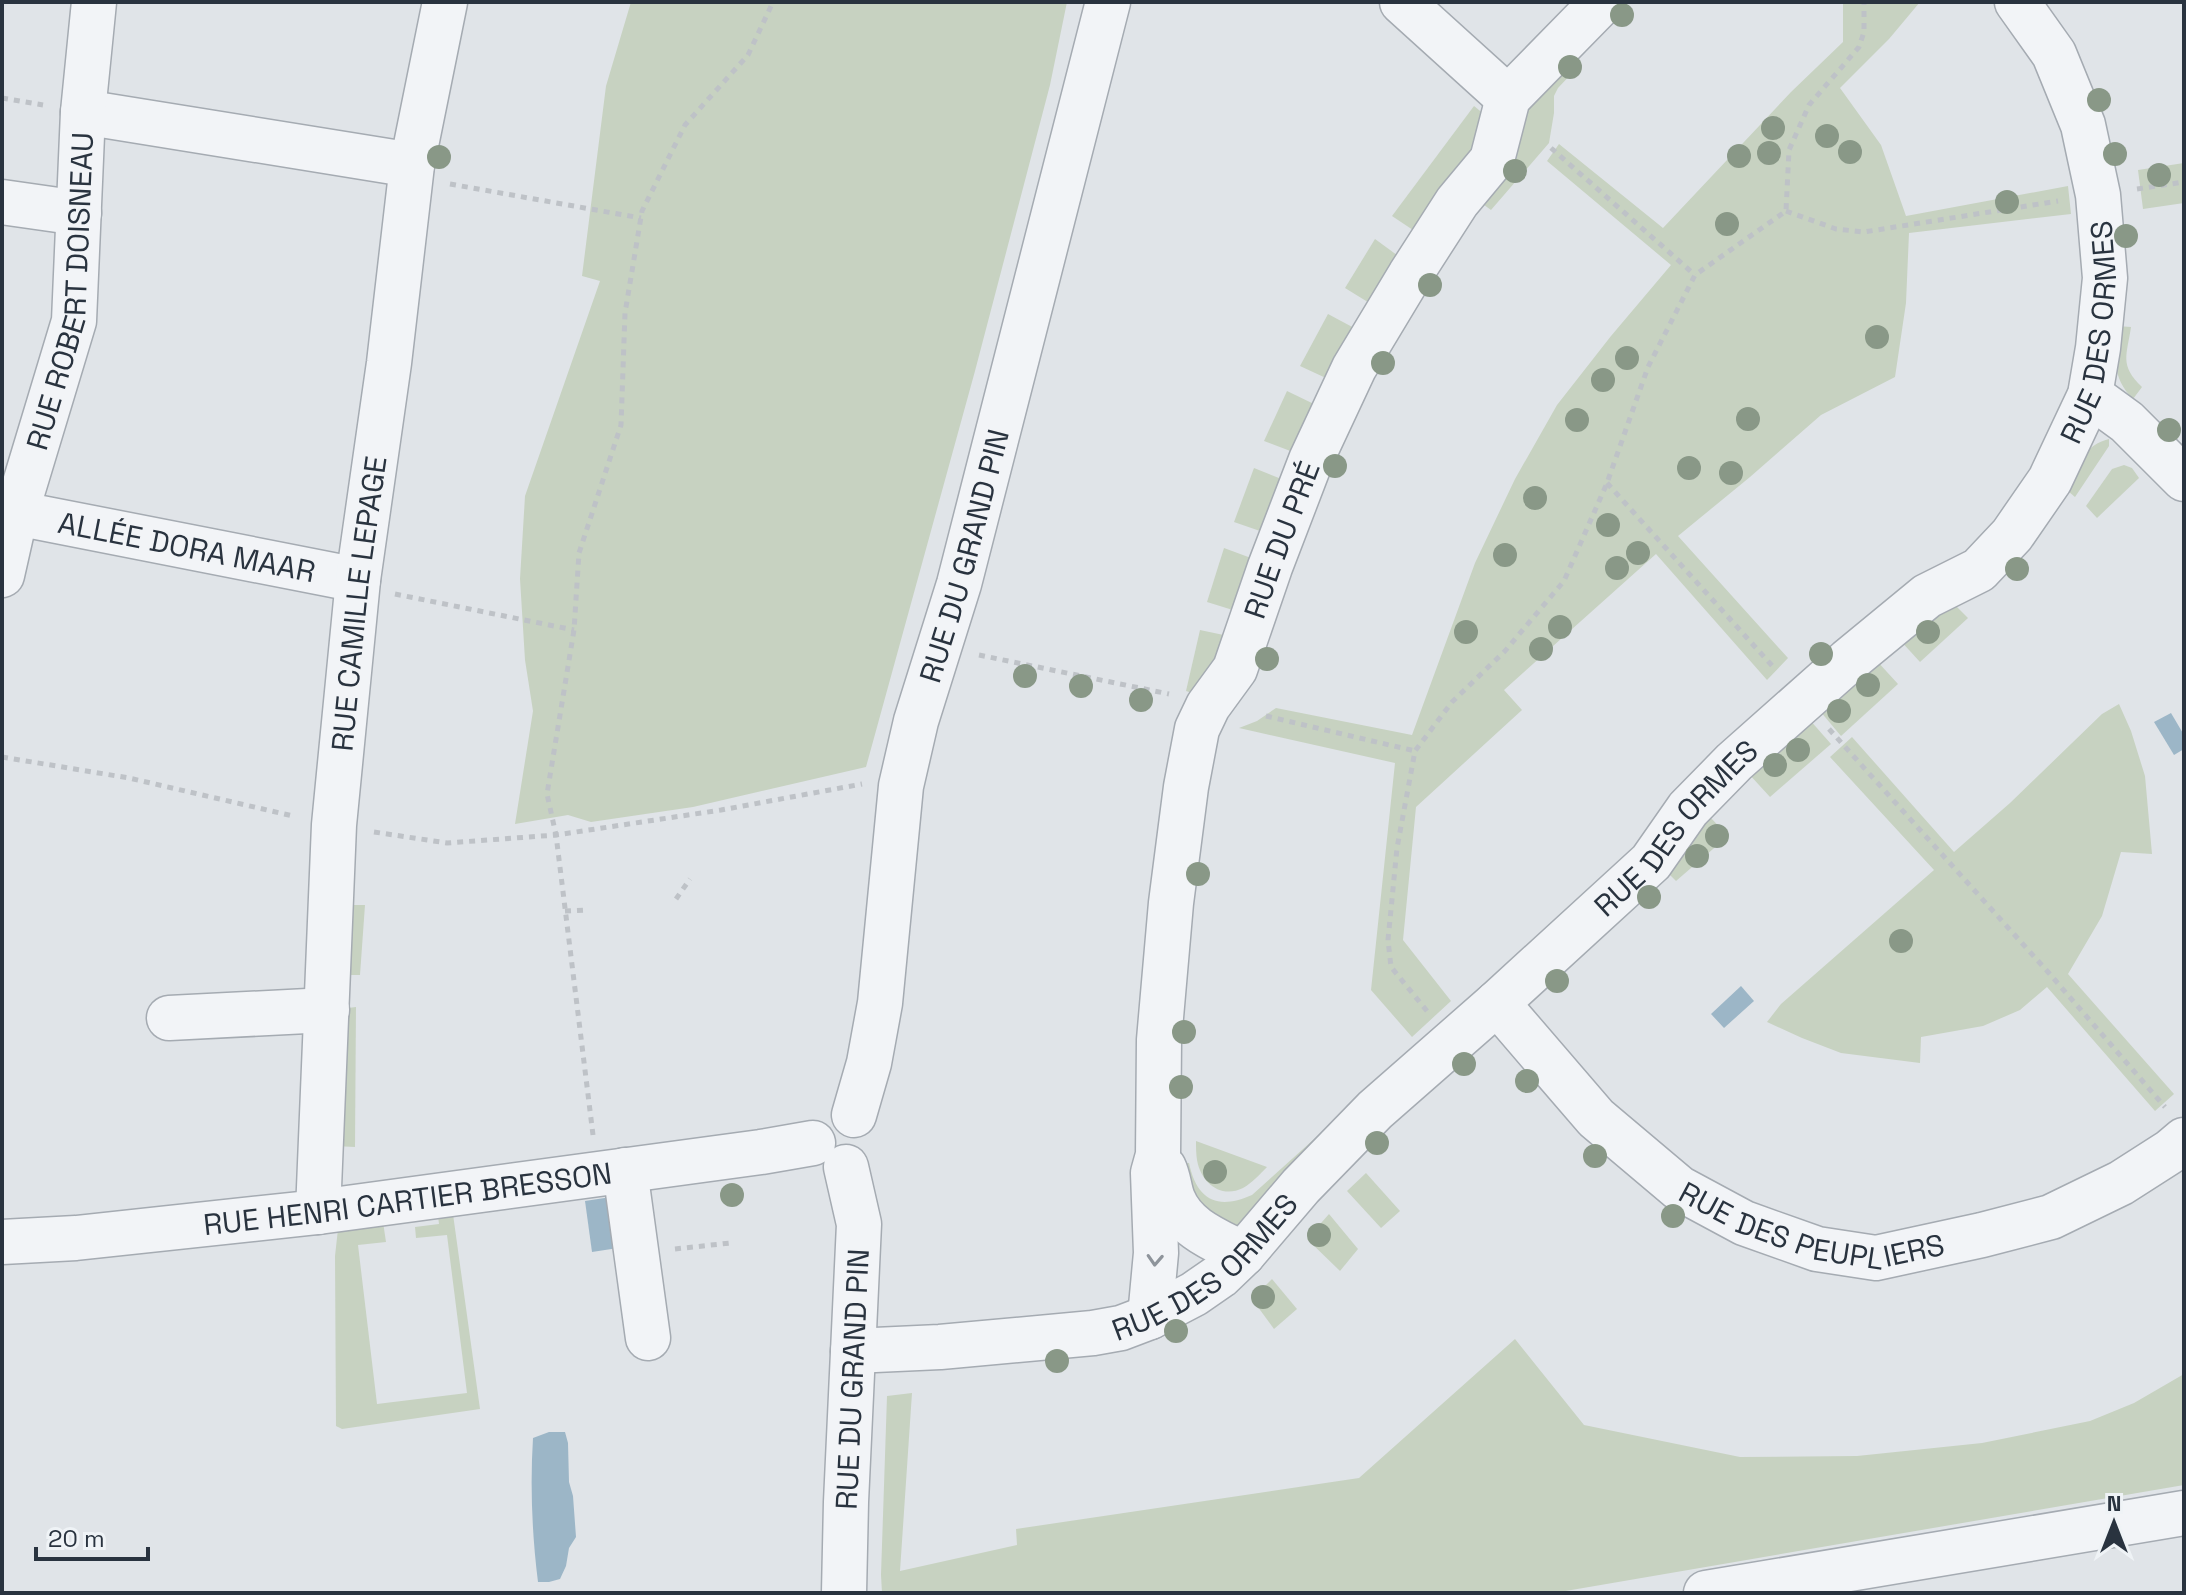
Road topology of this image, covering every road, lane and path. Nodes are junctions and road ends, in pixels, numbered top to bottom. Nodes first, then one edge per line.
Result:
1 (94, 2) edge
2 (445, 2) edge
3 (773, 2) edge
4 (1108, 2) edge
5 (1402, 2) edge
6 (1602, 2) edge
7 (1864, 2) edge
8 (2017, 2) edge
9 (1508, 98) junction
10 (83, 112) junction
11 (1551, 148) dead end
12 (425, 173) junction
13 (2184, 182) edge
14 (2140, 189) dead end
15 (2058, 201) dead end
16 (2, 202) edge
17 (1786, 211) junction
18 (79, 213) junction
19 (641, 218) junction
20 (1695, 275) junction
21 (2090, 395) junction
22 (2184, 479) edge
23 (1607, 483) junction
24 (7, 545) edge
25 (371, 586) junction
26 (574, 630) junction
27 (970, 653) dead end
28 (1778, 672) dead end
29 (1179, 696) dead end
30 (1266, 716) dead end
31 (1842, 745) dead end
32 (1415, 751) junction
33 (2, 757) edge
34 (867, 784) dead end
35 (334, 825) junction
36 (556, 835) junction
37 (690, 879) dead end
38 (676, 899) dead end
39 (587, 910) dead end
40 (565, 911) junction
41 (1497, 1003) junction
42 (327, 1010) junction
43 (169, 1018) dead end
44 (1433, 1019) dead end
45 (2175, 1124) edge
46 (829, 1155) junction
47 (1158, 1155) junction
48 (609, 1158) junction
49 (318, 1212) junction
50 (2, 1242) edge
51 (730, 1243) dead end
52 (668, 1248) dead end
53 (1243, 1254) junction
54 (1150, 1317) junction
55 (648, 1338) dead end
56 (853, 1351) junction
57 (2184, 1513) edge
58 (844, 1593) edge
59 (1706, 1593) edge

1 - 10 street, RUE ROBERT DOISNEAU
2 - 12 street, RUE CAMILLE LEPAGE
3 - 19 path
4 - 46 street, RUE DU GRAND PIN
5 - 9 street
6 - 9 street, RUE DU PRÉ
7 - 17 path
8 - 21 street, RUE DES ORMES
9 - 47 street, RUE DU PRÉ
10 - 12 street
10 - 18 street, RUE ROBERT DOISNEAU
11 - 20 path
12 - 19 path
12 - 25 street, RUE CAMILLE LEPAGE
13 - 14 path
15 - 17 path
16 - 18 street
17 - 20 path
18 - 24 street, RUE ROBERT DOISNEAU
19 - 26 path
20 - 23 path
21 - 22 street
21 - 41 street, RUE DES ORMES
23 - 28 path
23 - 32 path
24 - 25 street, ALLÉE DORA MAAR
25 - 26 path
25 - 35 street, RUE CAMILLE LEPAGE
26 - 36 path
27 - 29 path
30 - 32 path
31 - 45 path
32 - 44 path
33 - 35 path
34 - 36 path
35 - 36 path
35 - 42 street, RUE CAMILLE LEPAGE
36 - 40 path
37 - 38 path
39 - 40 path
40 - 48 path
41 - 45 street, RUE DES PEUPLIERS
41 - 53 street, RUE DES ORMES
42 - 43 street
42 - 49 street, RUE CAMILLE LEPAGE
46 - 48 street, RUE HENRI CARTIER BRESSON
46 - 56 street, RUE DU GRAND PIN
47 - 53 street, RUE DU PRÉ
47 -> 54 street, RUE DU PRÉ
48 - 49 street, RUE HENRI CARTIER BRESSON
48 - 55 street
49 - 50 street, RUE HENRI CARTIER BRESSON
51 - 52 path
53 - 54 street, RUE DES ORMES
54 - 56 street, RUE DES ORMES
56 - 58 street, RUE DU GRAND PIN
57 - 59 street

